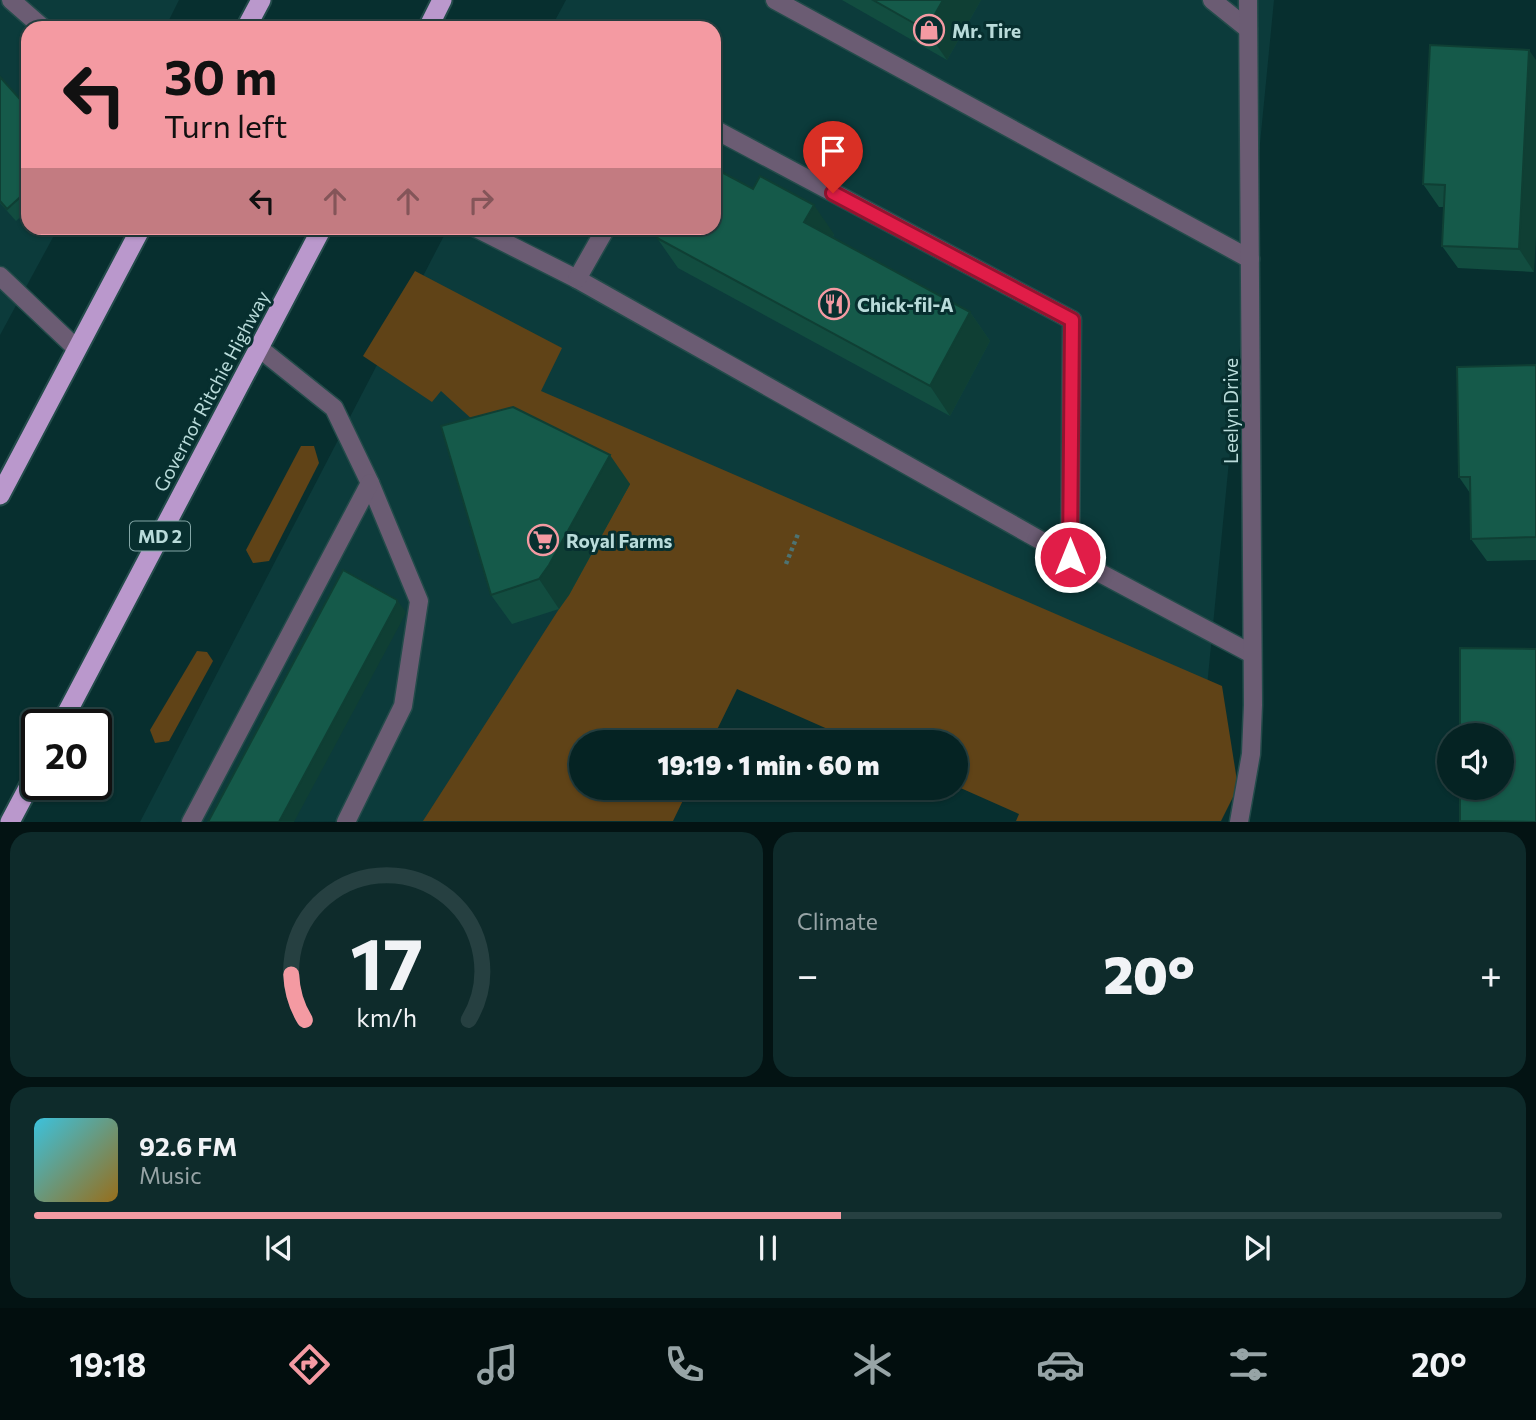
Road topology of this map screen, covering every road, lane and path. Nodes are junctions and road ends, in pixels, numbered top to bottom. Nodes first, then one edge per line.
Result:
1 (10, 0) edge
2 (261, 0) edge
3 (442, 0) edge
4 (775, 0) edge
5 (1212, 0) edge
6 (1248, 0) edge
7 (35, 21) edge
8 (250, 21) edge
9 (432, 21) edge
10 (1248, 29) junction
11 (721, 133) edge
12 (137, 235) edge
13 (318, 235) edge
14 (491, 235) edge
15 (602, 235) edge
16 (1250, 259) junction
17 (0, 276) edge
18 (577, 279) junction
19 (259, 348) junction
20 (77, 349) junction
21 (370, 483) junction
22 (0, 495) edge
23 (798, 534) dead end
24 (1070, 557) junction
25 (786, 564) dead end
26 (1252, 654) junction
27 (69, 709) edge
28 (22, 800) edge
29 (10, 821) edge
30 (191, 821) edge
31 (346, 821) edge
32 (1239, 821) edge

1 - 7 street
2 - 8 highway
3 - 9 highway
4 - 16 street
5 - 10 street
6 - 10 street, Leelyn Drive
10 - 16 street, Leelyn Drive
11 - 24 street
12 - 20 highway
13 - 19 highway, Governor Ritchie Highway / MD 2
14 - 18 street
15 - 18 street
16 - 26 street, Leelyn Drive
17 - 20 street
18 - 24 street
19 - 21 street
19 - 27 highway, Governor Ritchie Highway / MD 2
20 - 22 highway
21 - 30 street
21 - 31 street
23 - 25 path
24 - 26 street
26 - 32 street, Leelyn Drive
28 - 29 highway

